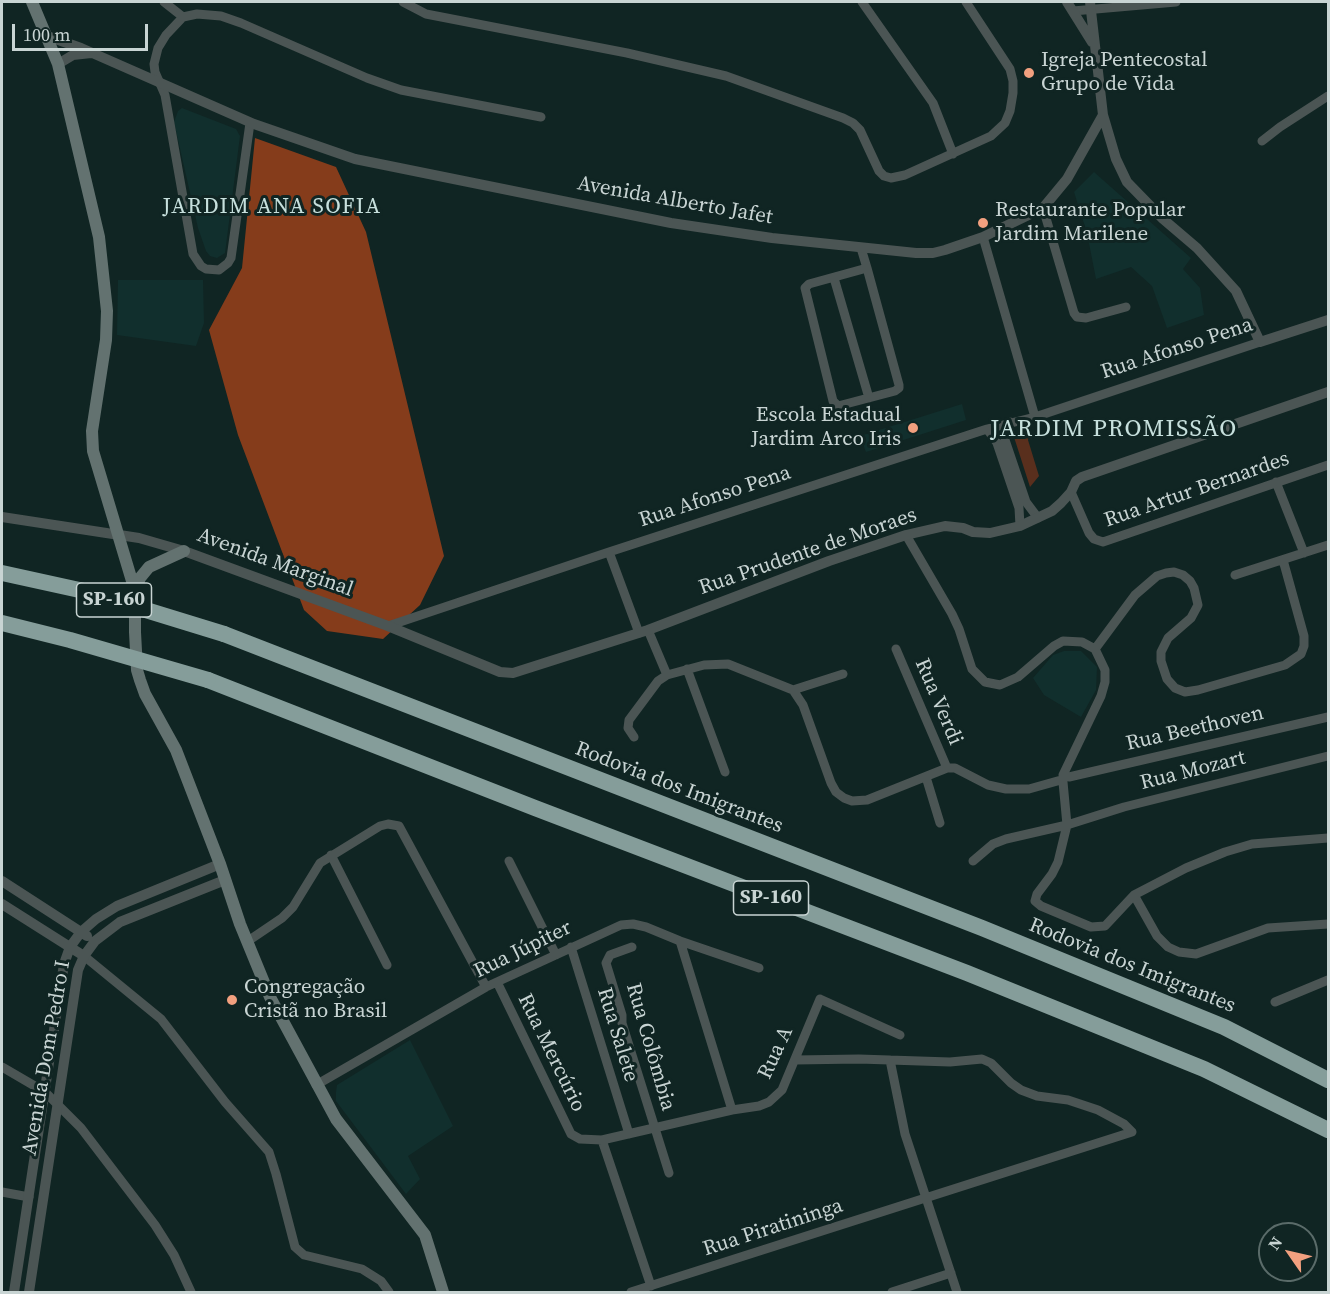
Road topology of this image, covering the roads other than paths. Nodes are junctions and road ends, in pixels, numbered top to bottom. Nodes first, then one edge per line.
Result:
1 (32, 2) edge
2 (164, 2) edge
3 (403, 2) edge
4 (862, 2) edge
5 (966, 2) edge
6 (1176, 2) edge
7 (1070, 6) edge
8 (1090, 6) edge
9 (183, 17) junction
10 (47, 36) junction
11 (1094, 45) junction
12 (90, 53) junction
13 (58, 64) junction
14 (160, 83) junction
15 (1329, 96) edge
16 (1103, 115) junction
17 (541, 117) dead end
18 (250, 123) junction
19 (1262, 141) dead end
20 (953, 154) junction
21 (1043, 208) junction
22 (983, 237) junction
23 (861, 248) junction
24 (867, 268) junction
25 (834, 278) junction
26 (1126, 307) dead end
27 (1329, 320) edge
28 (1260, 342) junction
29 (1329, 392) edge
30 (868, 398) junction
31 (1035, 417) junction
32 (1010, 422) junction
33 (987, 429) junction
34 (1329, 465) edge
35 (1276, 482) junction
36 (1071, 492) junction
37 (2, 518) edge
38 (1038, 518) junction
39 (1020, 526) junction
40 (906, 535) junction
41 (119, 536) junction
42 (1329, 545) edge
43 (184, 551) junction
44 (609, 552) junction
45 (1304, 553) junction
46 (1282, 560) junction
47 (2, 573) edge
48 (1235, 575) dead end
49 (135, 591) junction
50 (2, 623) edge
51 (388, 626) junction
52 (644, 631) junction
53 (896, 649) dead end
54 (1095, 649) junction
55 (526, 669) joint
56 (687, 669) junction
57 (843, 674) dead end
58 (667, 675) junction
59 (793, 690) junction
60 (1329, 717) edge
61 (634, 737) dead end
62 (1329, 756) edge
63 (946, 768) junction
64 (724, 772) dead end
65 (926, 777) junction
66 (1064, 779) junction
67 (940, 822) dead end
68 (1067, 825) junction
69 (1329, 838) edge
70 (331, 855) junction
71 (509, 861) dead end
72 (973, 861) dead end
73 (220, 864) junction
74 (225, 880) junction
75 (2, 881) edge
76 (1134, 895) junction
77 (2, 904) edge
78 (1329, 924) edge
79 (81, 932) junction
80 (95, 941) junction
81 (248, 941) junction
82 (680, 941) junction
83 (571, 947) junction
84 (632, 947) dead end
85 (70, 948) junction
86 (556, 955) junction
87 (84, 956) junction
88 (387, 965) dead end
89 (759, 968) dead end
90 (1329, 980) edge
91 (497, 982) junction
92 (486, 987) junction
93 (1275, 1002) dead end
94 (900, 1035) dead end
95 (795, 1060) junction
96 (890, 1060) junction
97 (2, 1067) edge
98 (1329, 1080) edge
99 (316, 1085) junction
100 (45, 1092) junction
101 (58, 1103) junction
102 (732, 1110) junction
103 (655, 1128) junction
104 (1329, 1130) edge
105 (629, 1134) junction
106 (602, 1140) junction
107 (669, 1173) dead end
108 (2, 1192) edge
109 (29, 1197) junction
110 (925, 1199) junction
111 (951, 1273) junction
112 (186, 1281) junction
113 (651, 1286) junction
114 (14, 1293) edge
115 (29, 1293) edge
116 (184, 1293) edge
117 (191, 1293) edge
118 (389, 1293) edge
119 (443, 1293) edge
120 (631, 1293) edge
121 (892, 1293) edge
122 (957, 1293) edge

1 - 10 main road
2 - 9 street
3 - 20 street
4 - 20 street
5 - 20 street
6 - 8 street
7 - 8 street
7 - 11 street
8 - 11 street
9 - 14 street
9 - 17 street
10 - 12 street, Avenida Alberto Jafet
10 - 13 main road
11 - 16 street
12 - 13 street
12 - 14 street, Avenida Alberto Jafet
13 - 41 main road
14 - 18 street, Avenida Alberto Jafet
14 - 18 street
15 - 19 street
16 - 21 street, Avenida Alberto Jafet
16 - 28 street
18 - 23 street, Avenida Alberto Jafet
21 - 22 street, Avenida Alberto Jafet
21 - 26 street
22 - 23 street, Avenida Alberto Jafet
22 - 31 street
23 - 24 street
24 - 25 street
24 - 30 street
25 - 30 street
25 - 30 street
27 - 28 street, Rua Afonso Pena
28 - 31 street, Rua Afonso Pena
29 - 36 street, Rua Prudente de Moraes
31 - 32 street, Rua Afonso Pena
32 - 33 street, Rua Afonso Pena
32 - 38 street
33 - 39 street
33 - 44 street, Rua Afonso Pena
34 - 35 street, Rua Artur Bernardes
35 - 36 street, Rua Artur Bernardes
35 - 45 street
36 - 38 street, Rua Prudente de Moraes
37 - 41 street, Avenida Marginal
38 - 39 street, Rua Prudente de Moraes
39 - 40 street, Rua Prudente de Moraes
40 - 52 street, Rua Prudente de Moraes
40 - 54 street
41 - 43 street, Avenida Marginal
41 - 49 main road
42 - 45 street
43 - 49 main road
43 - 51 street, Avenida Marginal
44 - 51 street, Rua Afonso Pena
44 - 52 street
45 - 46 street
46 - 48 street
46 - 54 street
47 - 98 highway, Rodovia dos Imigrantes / SP-160, bridge
49 - 73 main road
50 - 104 highway, SP-160, bridge
51 - 55 street, Avenida Marginal
52 - 55 street, Rua Prudente de Moraes
52 - 58 street
53 - 63 street, Rua Verdi
54 - 66 street
56 - 58 street
56 - 59 street
56 - 64 street
57 - 59 street
58 - 61 street
59 - 65 street
60 - 66 street, Rua Beethoven
62 - 68 street, Rua Mozart
63 - 65 street
63 - 66 street, Rua Beethoven
65 - 67 street
66 - 68 street
68 - 72 street, Rua Mozart
68 - 76 street
69 - 76 street
70 - 81 street
70 - 88 street
70 - 92 street
71 - 86 street
73 - 74 main road
73 - 79 street, Avenida Dom Pedro I
74 - 80 street, Avenida Dom Pedro I
74 - 81 main road
75 - 79 street
76 - 78 street
77 - 85 street
79 - 80 street
79 - 85 street, Avenida Dom Pedro I
80 - 87 street, Avenida Dom Pedro I
81 - 99 main road
82 - 83 street, Rua Júpiter
82 - 89 street, Rua Júpiter
82 - 102 street, Rua A
83 - 86 street, Rua Júpiter
83 - 105 street, Rua Salete
84 - 103 street, Rua Colômbia
85 - 87 street
85 - 100 street, Avenida Dom Pedro I
86 - 91 street, Rua Júpiter
87 - 101 street, Avenida Dom Pedro I
87 - 118 street
90 - 93 street
91 - 92 street, Rua Júpiter
91 - 106 street, Rua Mercúrio
92 - 99 street, Rua Júpiter
94 - 95 street, Rua A
95 - 96 street
95 - 102 street, Rua A
96 - 110 street
96 - 110 street, Rua Piratininga
97 - 100 street
99 - 119 main road
100 - 101 street
100 - 109 street, Avenida Dom Pedro I
101 - 112 street
101 - 115 street, Avenida Dom Pedro I
102 - 103 street
103 - 105 street
103 - 107 street, Rua Colômbia
105 - 106 street
106 - 113 street
108 - 109 street
109 - 114 street, Avenida Dom Pedro I
110 - 111 street
110 - 113 street, Rua Piratininga
111 - 121 street
111 - 122 street
112 - 116 street
112 - 117 street
113 - 120 street, Rua Piratininga

